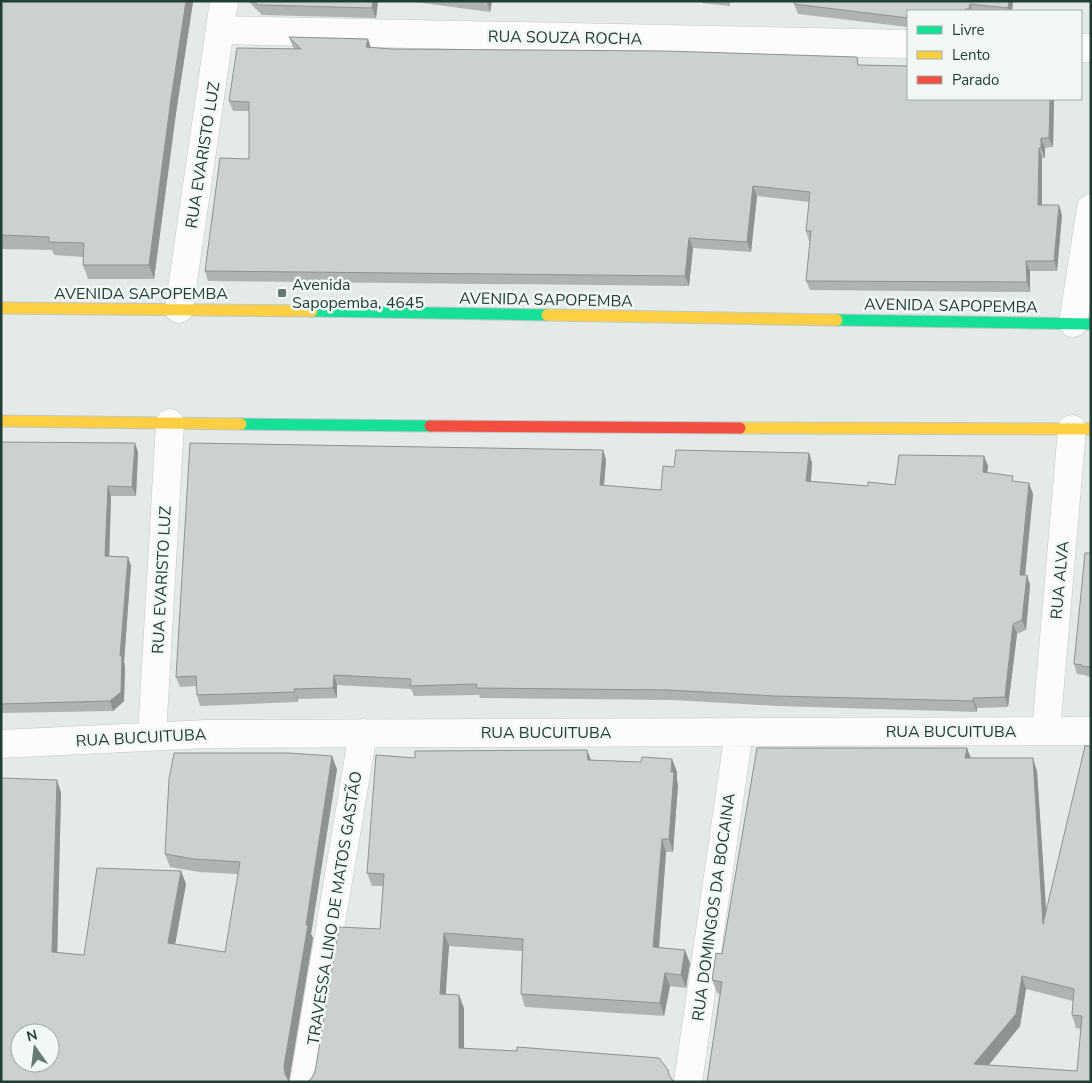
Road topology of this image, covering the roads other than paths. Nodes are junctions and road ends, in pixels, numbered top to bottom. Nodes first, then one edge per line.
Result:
1 (224, 1) edge
2 (221, 30) junction
3 (907, 44) edge
4 (1091, 208) edge
5 (1, 308) edge
6 (179, 309) junction
7 (1082, 324) edge
8 (1, 421) edge
9 (170, 423) junction
10 (1082, 429) edge
11 (1046, 731) junction
12 (1091, 731) edge
13 (739, 732) junction
14 (363, 733) junction
15 (152, 736) junction
16 (1, 744) edge
17 (304, 1082) edge
18 (688, 1082) edge

1 - 2 street, RUA EVARISTO LUZ
2 - 3 street, RUA SOUZA ROCHA
2 - 6 street, RUA EVARISTO LUZ
4 - 7 street
5 - 6 main road, AVENIDA SAPOPEMBA
6 - 7 main road, AVENIDA SAPOPEMBA
8 - 9 main road
9 - 10 main road
9 - 15 street, RUA EVARISTO LUZ
10 - 11 street, RUA ALVA
11 - 12 street, RUA BUCUITUBA
11 - 13 street, RUA BUCUITUBA
13 - 14 street, RUA BUCUITUBA
13 - 18 street, RUA DOMINGOS DA BOCAINA
14 - 15 street, RUA BUCUITUBA
14 - 17 street, TRAVESSA LINO DE MATOS GASTÃO
15 - 16 street, RUA BUCUITUBA

